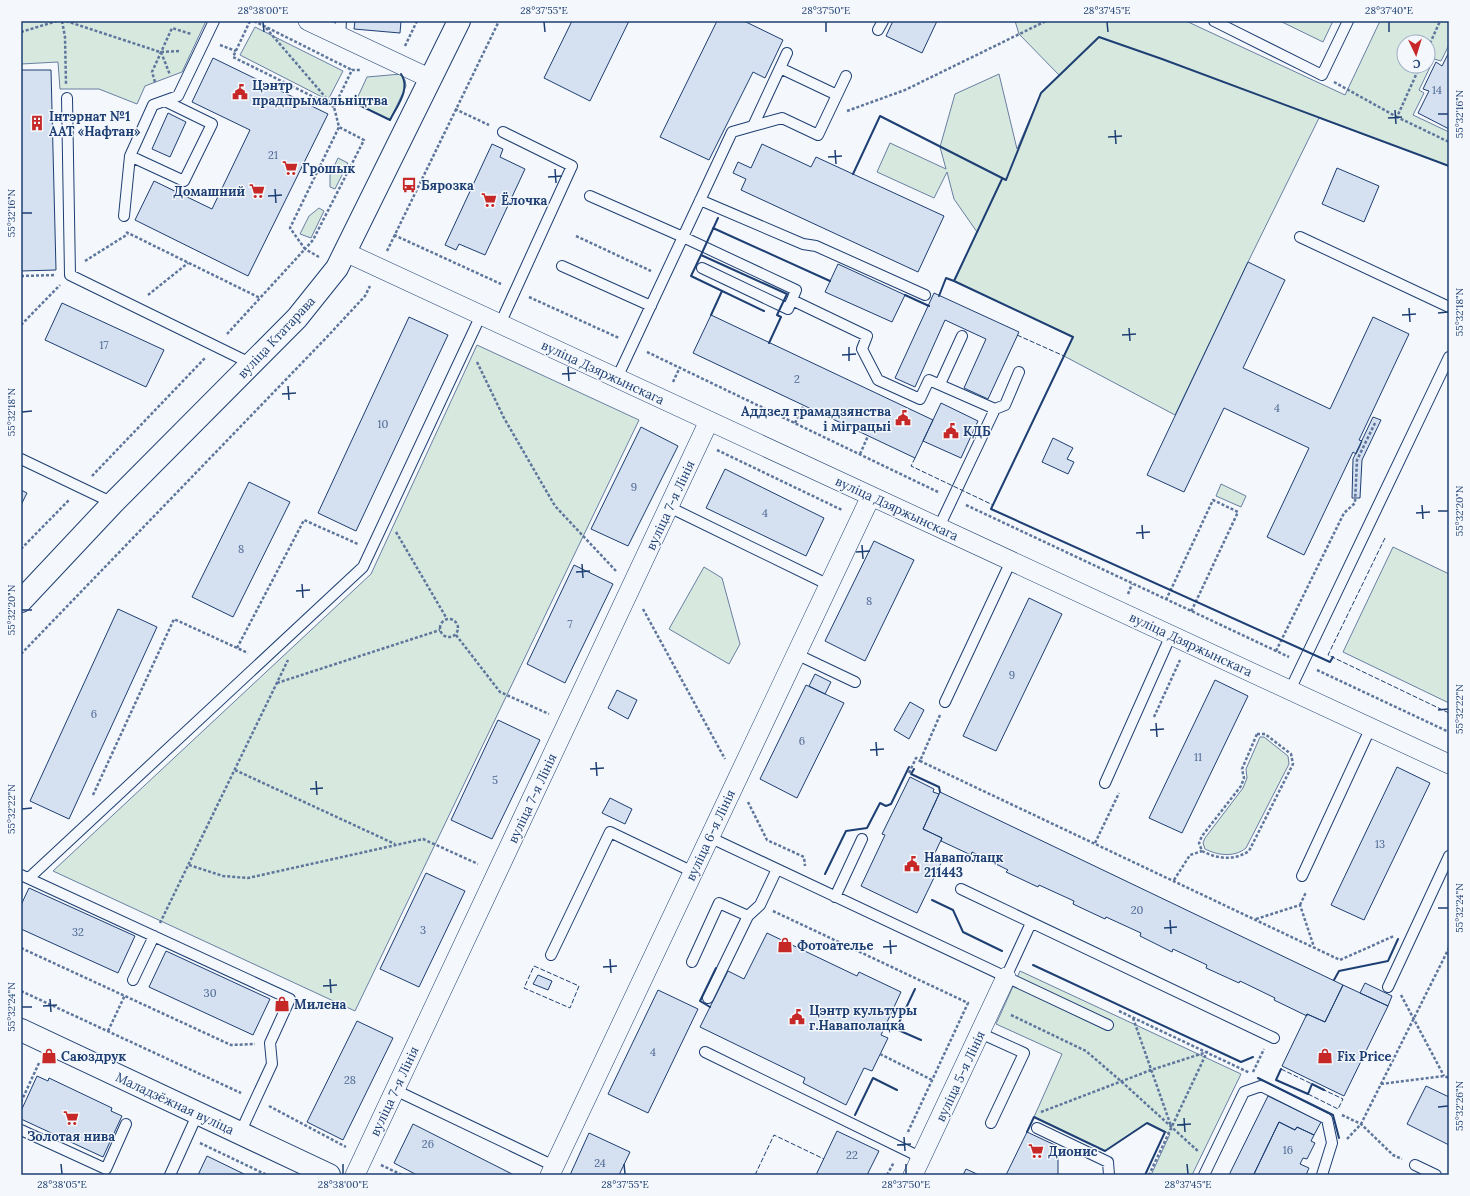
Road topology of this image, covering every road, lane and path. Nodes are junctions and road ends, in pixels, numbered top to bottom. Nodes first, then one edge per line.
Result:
1 (56, 21) edge
2 (62, 21) edge
3 (66, 21) edge
4 (214, 21) edge
5 (250, 21) edge
6 (254, 21) edge
7 (308, 21) edge
8 (417, 21) edge
9 (459, 21) edge
10 (1046, 21) edge
11 (1214, 21) edge
12 (1348, 21) edge
13 (1440, 21) edge
14 (264, 26) junction
15 (341, 29) edge
16 (21, 32) edge
17 (1434, 34) edge
18 (160, 52) dead end
19 (787, 54) dead end
20 (397, 63) junction
21 (780, 68) junction
22 (352, 70) junction
23 (366, 70) dead end
24 (1416, 74) edge
25 (1322, 75) junction
26 (846, 76) dead end
27 (431, 79) junction
28 (838, 95) junction
29 (67, 98) joint
30 (165, 101) junction
31 (334, 107) junction
32 (456, 109) dead end
33 (1397, 117) junction
34 (826, 119) junction
35 (752, 126) junction
36 (339, 127) junction
37 (503, 132) joint
38 (1449, 142) edge
39 (130, 156) junction
40 (590, 196) dead end
41 (700, 200) junction
42 (124, 216) joint
43 (129, 234) junction
44 (394, 235) dead end
45 (576, 236) dead end
46 (683, 237) junction
47 (1300, 237) dead end
48 (305, 249) junction
49 (345, 252) junction
50 (188, 263) junction
51 (562, 266) dead end
52 (702, 268) dead end
53 (70, 275) junction
54 (21, 276) edge
55 (664, 277) junction
56 (516, 290) junction
57 (926, 295) dead end
58 (260, 298) junction
59 (792, 300) junction
60 (134, 306) junction
61 (651, 306) junction
62 (1449, 308) edge
63 (481, 315) junction
64 (500, 324) junction
65 (21, 325) edge
66 (962, 336) dead end
67 (633, 344) junction
68 (216, 346) junction
69 (1449, 357) edge
70 (252, 364) junction
71 (1019, 372) dead end
72 (617, 378) junction
73 (940, 384) junction
74 (804, 405) dead end
75 (995, 409) junction
76 (709, 421) junction
77 (1376, 422) dead end
78 (795, 423) junction
79 (868, 436) dead end
80 (860, 454) junction
81 (21, 459) edge
82 (81, 487) junction
83 (871, 496) junction
84 (952, 498) junction
85 (113, 503) junction
86 (668, 507) junction
87 (386, 516) junction
88 (939, 527) junction
89 (21, 550) edge
90 (371, 550) junction
91 (1011, 561) junction
92 (829, 585) junction
93 (1166, 600) junction
94 (21, 601) edge
95 (1191, 612) junction
96 (447, 619) junction
97 (440, 630) junction
98 (456, 635) junction
99 (1171, 635) junction
100 (237, 648) junction
101 (1276, 651) junction
102 (796, 654) junction
103 (290, 657) dead end
104 (263, 660) junction
105 (1303, 664) junction
106 (855, 682) dead end
107 (277, 683) junction
108 (1290, 690) junction
109 (945, 702) joint
110 (568, 723) junction
111 (1371, 727) junction
112 (1449, 732) edge
113 (920, 761) junction
114 (1449, 764) edge
115 (235, 770) junction
116 (909, 773) dead end
117 (1105, 783) dead end
118 (91, 800) dead end
119 (709, 837) junction
120 (862, 839) dead end
121 (396, 844) junction
122 (1202, 851) junction
123 (1449, 856) edge
124 (189, 865) junction
125 (777, 869) junction
126 (693, 872) junction
127 (497, 873) junction
128 (1302, 876) dead end
129 (25, 877) edge
130 (1174, 880) junction
131 (961, 889) dead end
132 (835, 897) junction
133 (760, 905) junction
134 (748, 916) junction
135 (1256, 919) junction
136 (1031, 923) junction
137 (1417, 926) junction
138 (154, 936) junction
139 (21, 948) edge
140 (1314, 948) junction
141 (1449, 948) edge
142 (551, 955) dead end
143 (692, 962) dead end
144 (1006, 977) junction
145 (133, 980) joint
146 (1390, 982) joint
147 (21, 991) edge
148 (125, 996) junction
149 (708, 998) dead end
150 (993, 1006) junction
151 (1133, 1018) dead end
152 (1413, 1020) junction
153 (1108, 1026) dead end
154 (21, 1030) edge
155 (108, 1032) junction
156 (980, 1033) junction
157 (1272, 1037) joint
158 (270, 1043) junction
159 (705, 1052) dead end
160 (880, 1054) dead end
161 (40, 1062) dead end
162 (1152, 1070) junction
163 (1252, 1075) dead end
164 (1444, 1076) junction
165 (1449, 1078) edge
166 (932, 1080) junction
167 (1122, 1082) junction
168 (1381, 1084) junction
169 (395, 1090) junction
170 (255, 1099) junction
171 (21, 1102) edge
172 (1041, 1112) dead end
173 (198, 1113) junction
174 (991, 1123) dead end
175 (126, 1124) dead end
176 (1171, 1126) junction
177 (1037, 1128) dead end
178 (21, 1130) edge
179 (240, 1133) junction
180 (900, 1148) junction
181 (364, 1156) junction
182 (922, 1158) junction
183 (1210, 1163) junction
184 (1415, 1165) joint
185 (552, 1171) edge
186 (170, 1175) edge
187 (329, 1175) edge
188 (355, 1175) edge
189 (402, 1175) edge
190 (888, 1175) edge
191 (913, 1175) edge
192 (1110, 1175) edge
193 (1149, 1175) edge
194 (1204, 1175) edge
195 (1322, 1175) edge
196 (1436, 1175) edge

1 - 16 path
2 - 29 path
3 - 18 path
4 - 30 lane
5 - 31 path
6 - 14 path
7 - 15 street
8 - 20 path
9 - 27 main road, вуліца Ктатарава
10 - 34 path
11 - 25 lane
12 - 25 lane
13 - 17 path
14 - 22 path
14 - 31 path
15 - 20 street
19 - 21 lane
20 - 27 street
21 - 28 lane
21 - 35 lane
22 - 23 path
22 - 31 path
24 - 33 path
25 - 33 path
26 - 28 lane
27 - 49 main road, вуліца Ктатарава
28 - 34 lane
29 - 53 lane
30 - 39 lane
30 - 39 lane
31 - 36 path
32 - 37 path
33 - 38 path
34 - 35 lane
35 - 41 lane
36 - 48 path
36 - 48 path
37 - 56 lane
39 - 42 lane
40 - 46 lane
41 - 46 lane
41 - 57 lane
42 - 43 path
43 - 50 path
43 - 53 path
44 - 56 path
45 - 55 path
46 - 55 lane
46 - 59 lane
47 - 62 lane
48 - 58 path
49 - 63 street, вуліца Дзяржынскага
49 - 70 main road, вуліца Ктатарава
50 - 58 path
50 - 60 path
51 - 61 lane
52 - 59 lane
53 - 54 path
53 - 60 lane
53 - 65 path
55 - 61 lane
56 - 64 lane
56 - 67 path
58 - 68 path
59 - 73 lane
60 - 68 lane
61 - 67 lane
63 - 64 street, вуліца Дзяржынскага
63 - 87 lane
64 - 72 street, вуліца Дзяржынскага
66 - 73 lane
67 - 72 lane
67 - 78 path
68 - 70 lane
68 - 82 path
69 - 105 lane
70 - 85 main road, вуліца Ктатарава
71 - 75 lane
72 - 76 street, вуліца Дзяржынскага
73 - 75 lane
74 - 78 path
75 - 84 lane
76 - 83 street, вуліца Дзяржынскага
76 - 86 street, вуліца 7-я Лінія
77 - 101 path
78 - 80 path
79 - 80 path
80 - 84 path
81 - 82 lane
82 - 85 lane
82 - 89 path
83 - 88 street, вуліца Дзяржынскага
83 - 92 street, вуліца 6-я Лінія
84 - 88 lane
84 - 93 path
85 - 94 main road, вуліца Ктатарава
86 - 92 lane
86 - 110 street, вуліца 7-я Лінія
87 - 90 lane
87 - 96 path
88 - 91 street, вуліца Дзяржынскага
90 - 100 path
90 - 104 lane
91 - 99 street, вуліца Дзяржынскага
91 - 109 lane
92 - 102 street, вуліца 6-я Лінія
93 - 95 path
93 - 95 path
95 - 101 path
96 - 97 path
96 - 98 path
97 - 98 path
97 - 107 path
98 - 110 path
99 - 108 street, вуліца Дзяржынскага
99 - 117 lane
100 - 104 path
100 - 118 path
101 - 105 path
102 - 106 lane
102 - 119 street, вуліца 6-я Лінія
103 - 107 path
104 - 129 lane
105 - 108 lane
105 - 112 path
107 - 115 path
108 - 111 street, вуліца Дзяржынскага
109 - 113 path
110 - 127 street, вуліца 7-я Лінія
111 - 114 street, вуліца Дзяржынскага
111 - 128 lane
113 - 116 path
113 - 130 path
115 - 121 path
115 - 124 path
119 - 125 lane
119 - 126 street, вуліца 6-я Лінія
120 - 132 lane
121 - 124 path
121 - 127 path
122 - 122 path
122 - 130 path
123 - 137 lane
124 - 138 path
125 - 132 lane
125 - 133 lane
126 - 142 lane
126 - 185 street, вуліца 6-я Лінія
127 - 169 street, вуліца 7-я Лінія
129 - 138 lane
130 - 135 path
131 - 136 lane
132 - 144 lane
133 - 134 lane
133 - 166 path
134 - 143 lane
134 - 149 lane
135 - 140 path
135 - 140 path
136 - 144 lane
136 - 157 lane
137 - 140 path
137 - 146 lane
138 - 145 lane
138 - 158 lane
139 - 148 path
141 - 152 path
144 - 150 street, вуліца 5-я Лінія
144 - 153 lane
145 - 148 path
146 - 152 path
147 - 155 path
148 - 155 path
148 - 158 path
150 - 156 street, вуліца 5-я Лінія
150 - 167 path
151 - 162 path
152 - 164 path
152 - 168 path
154 - 173 main road, Маладзёжная вуліца
155 - 170 path
156 - 174 lane
156 - 182 street, вуліца 5-я Лінія
157 - 163 path
158 - 170 lane
159 - 180 lane
160 - 166 path
161 - 171 path
162 - 167 path
162 - 176 path
162 - 176 path
164 - 165 path
164 - 168 path
166 - 180 path
167 - 172 path
167 - 176 path
168 - 184 path
169 - 181 street, вуліца 7-я Лінія
169 - 185 lane
170 - 179 lane
170 - 181 path
173 - 179 main road, Маладзёжная вуліца
173 - 186 lane
175 - 178 lane
176 - 183 path
176 - 193 path
177 - 192 lane
179 - 187 main road, Маладзёжная вуліца
180 - 182 lane
180 - 190 path
181 - 188 street, вуліца 7-я Лінія
181 - 189 path
182 - 191 street, вуліца 5-я Лінія
183 - 194 lane
183 - 195 lane
184 - 196 lane

